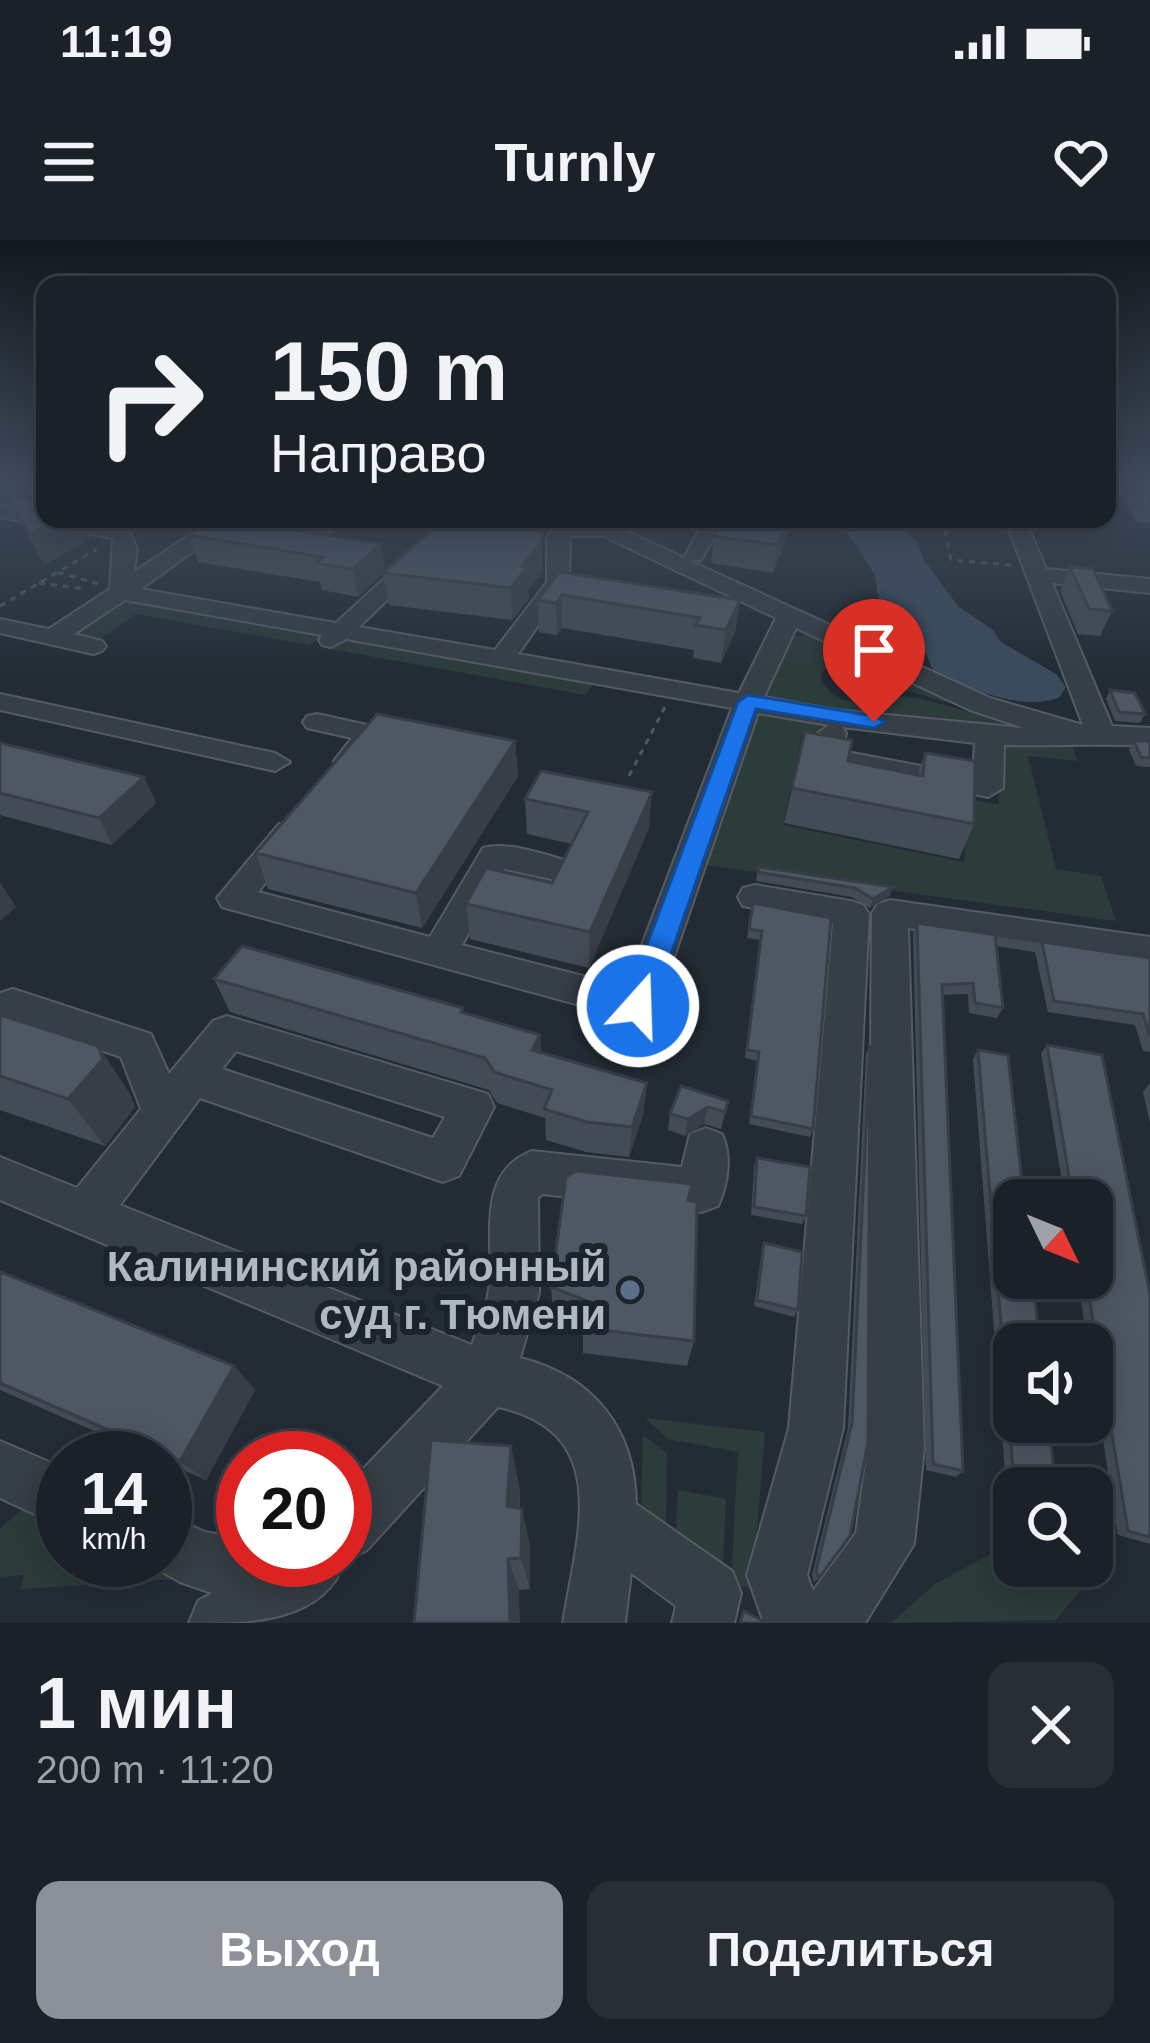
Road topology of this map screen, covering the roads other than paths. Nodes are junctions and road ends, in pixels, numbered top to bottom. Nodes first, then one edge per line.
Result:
1 (125, 546) edge
2 (189, 546) edge
3 (438, 546) edge
4 (552, 546) edge
5 (650, 546) edge
6 (699, 546) edge
7 (1024, 546) edge
8 (693, 555) dead end
9 (1033, 571) junction
10 (1150, 586) edge
11 (121, 592) junction
12 (790, 615) junction
13 (3, 624) edge
14 (342, 629) junction
15 (54, 637) junction
16 (93, 646) dead end
17 (320, 650) dead end
18 (502, 658) junction
19 (0, 702) edge
20 (748, 702) junction
21 (836, 718) junction
22 (317, 722) dead end
23 (1064, 732) junction
24 (990, 736) junction
25 (1102, 736) junction
26 (1150, 737) edge
27 (275, 762) dead end
28 (556, 869) edge
29 (755, 897) dead end
30 (1150, 951) edge
31 (438, 954) junction
32 (13, 1004) dead end
33 (191, 1077) junction
34 (164, 1112) junction
35 (706, 1148) dead end
36 (0, 1178) edge
37 (88, 1210) junction
38 (488, 1378) junction
39 (0, 1469) edge
40 (36, 1486) edge
41 (372, 1502) edge
42 (606, 1518) junction
43 (280, 1587) edge
44 (220, 1623) edge
45 (594, 1623) edge
46 (703, 1623) edge
47 (795, 1623) edge
48 (828, 1623) edge

1 - 11 street
2 - 11 street
3 - 14 street
4 - 18 street
5 - 12 street
6 - 8 street
7 - 9 street
9 - 10 street
9 - 25 street
11 - 14 street
11 - 15 street
12 - 20 street
12 - 23 street
13 - 15 street
14 - 17 street
14 - 18 street
15 - 16 street
18 - 20 street
19 - 27 street
20 - 21 street
20 - 31 street
21 - 24 street
21 - 24 street
22 - 31 street
23 - 24 street
23 - 25 street
25 - 26 street
28 - 31 street
29 - 47 street
30 - 48 street
32 - 34 street
33 - 33 street
33 - 34 street
34 - 37 street
35 - 38 street
36 - 37 street
37 - 38 street
38 - 41 street
38 - 42 street
39 - 40 street
42 - 45 street
42 - 46 street
43 - 44 street

